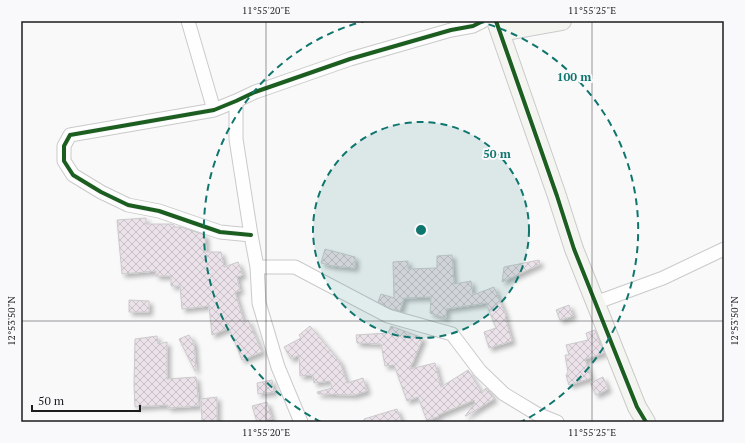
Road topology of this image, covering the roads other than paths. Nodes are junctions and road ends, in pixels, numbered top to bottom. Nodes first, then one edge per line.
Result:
1 (188, 21) edge
2 (562, 21) edge
3 (478, 23) edge
4 (498, 26) edge
5 (236, 101) junction
6 (214, 110) junction
7 (251, 235) junction
8 (724, 249) edge
9 (257, 267) junction
10 (595, 303) junction
11 (538, 418) edge
12 (301, 422) edge
13 (557, 422) edge
14 (646, 422) edge

1 - 6 street
2 - 4 street
3 - 4 street
3 - 5 street
4 - 10 street
5 - 6 street
5 - 7 street
6 - 7 street
7 - 9 street
8 - 10 street
9 - 11 street
9 - 12 street
10 - 14 street
11 - 13 street

